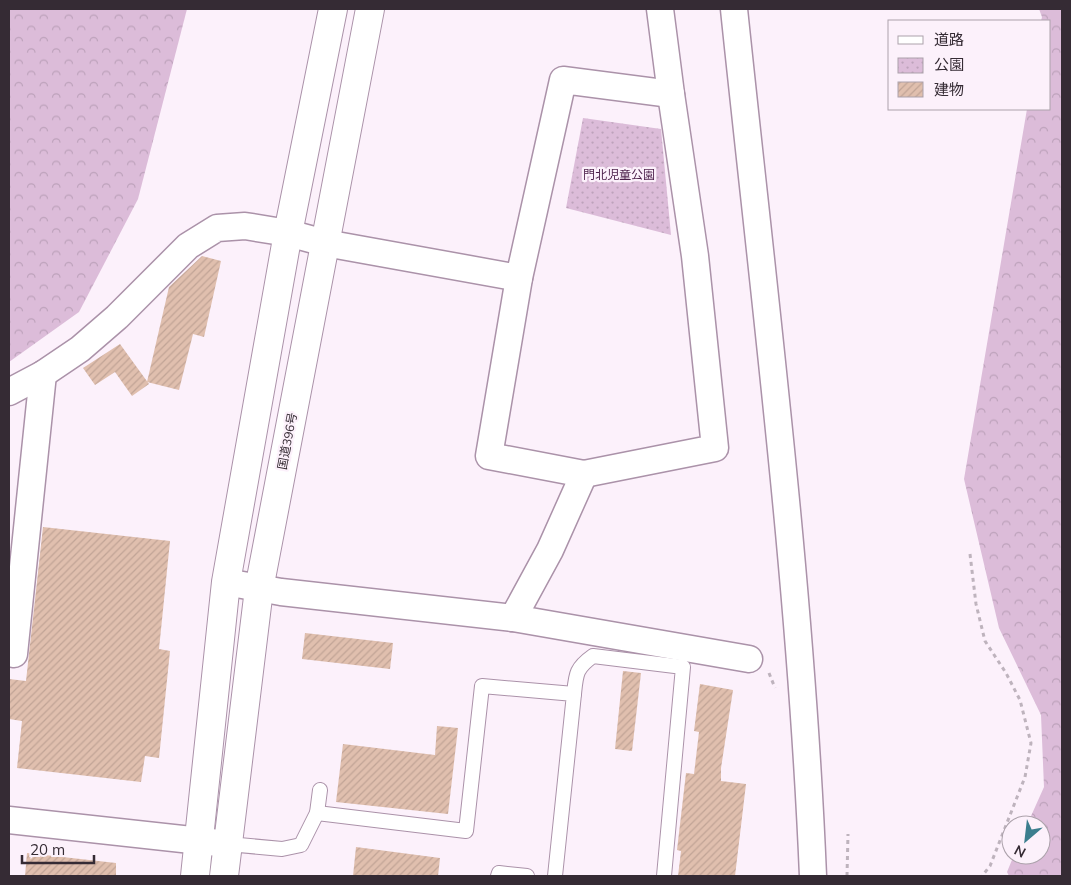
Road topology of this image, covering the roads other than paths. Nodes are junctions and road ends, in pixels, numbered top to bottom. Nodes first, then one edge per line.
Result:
1 (333, 9) edge
2 (370, 9) edge
3 (660, 9) edge
4 (734, 9) edge
5 (671, 94) junction
6 (288, 232) junction
7 (325, 243) junction
8 (519, 278) junction
9 (43, 374) junction
10 (9, 392) edge
11 (584, 474) junction
12 (226, 582) junction
13 (259, 589) junction
14 (513, 618) junction
15 (9, 653) edge
16 (749, 659) road end
17 (574, 694) junction
18 (320, 790) dead end
19 (317, 813) junction
20 (9, 820) edge
21 (200, 840) junction
22 (228, 844) junction
23 (195, 876) edge
24 (224, 876) edge
25 (498, 876) edge
26 (526, 876) edge
27 (555, 876) edge
28 (664, 876) edge
29 (812, 876) edge

1 - 6 highway
2 - 7 highway, 国道396号
3 - 5 street
4 - 29 street
5 - 8 street
5 - 11 street
6 - 7 street
6 - 9 street
6 - 12 highway
7 - 8 street
7 - 13 highway, 国道396号
8 - 11 street
9 - 10 street
9 - 15 street
11 - 14 street
12 - 13 street
12 - 21 highway
13 - 14 street
13 - 22 highway, 国道396号
14 - 16 street
17 - 19 lane
17 - 27 lane
17 - 28 lane
18 - 19 lane
19 - 22 lane
20 - 21 street
21 - 22 street
21 - 23 highway
22 - 24 highway, 国道396号
25 - 26 lane

